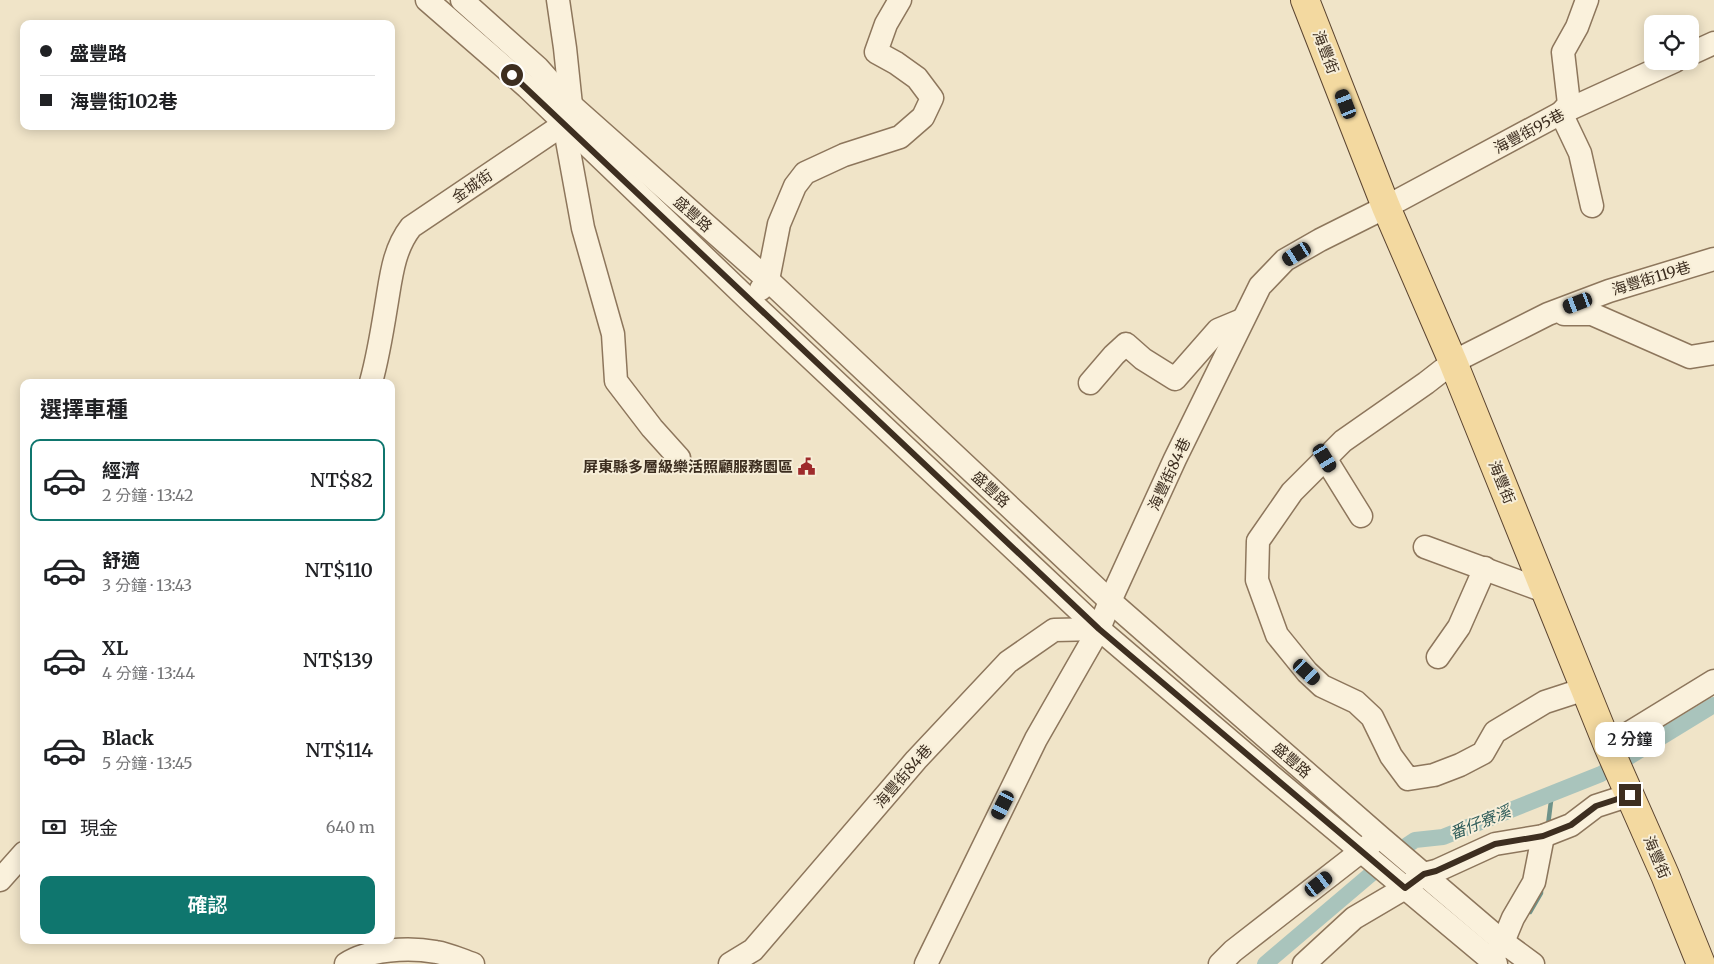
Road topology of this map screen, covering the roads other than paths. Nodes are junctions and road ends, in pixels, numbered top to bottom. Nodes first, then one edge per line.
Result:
1 (427, 0) edge
2 (462, 0) edge
3 (558, 0) edge
4 (900, 0) edge
5 (1306, 0) edge
6 (1587, 0) edge
7 (1714, 43) edge
8 (1699, 50) edge
9 (1656, 70) edge
10 (1561, 113) junction
11 (567, 115) junction
12 (1592, 206) dead end
13 (1386, 207) junction
14 (1714, 259) edge
15 (768, 280) junction
16 (751, 302) junction
17 (1548, 314) junction
18 (1242, 320) junction
19 (1714, 352) edge
20 (1453, 362) junction
21 (372, 379) edge
22 (1090, 383) dead end
23 (679, 458) dead end
24 (1325, 458) junction
25 (1361, 516) dead end
26 (1425, 547) dead end
27 (1485, 568) junction
28 (1547, 592) junction
29 (1110, 601) junction
30 (1099, 629) junction
31 (1438, 657) dead end
32 (1714, 681) edge
33 (1585, 689) junction
34 (1608, 746) junction
35 (1628, 791) junction
36 (1543, 836) junction
37 (1371, 844) junction
38 (20, 858) edge
39 (1424, 874) junction
40 (0, 880) edge
41 (1405, 888) junction
42 (1494, 958) edge
43 (346, 964) edge
44 (473, 964) edge
45 (730, 964) edge
46 (926, 964) edge
47 (1220, 964) edge
48 (1304, 964) edge
49 (1533, 964) edge
50 (1701, 964) edge

1 - 11 street, 盛豐路
2 - 11 street, 盛豐路
3 - 11 street
4 - 15 street
5 - 13 main road, 海豐街
6 - 10 street
7 - 8 street
9 - 10 street, 海豐街95巷
10 - 12 street
10 - 13 street, 海豐街95巷
11 - 15 street, 盛豐路
11 - 16 street, 盛豐路
11 - 21 street, 金城街
11 - 23 street
13 - 18 street, 海豐街84巷
13 - 20 main road, 海豐街
14 - 17 street, 海豐街119巷
15 - 16 street
15 - 29 street, 盛豐路
16 - 30 street, 盛豐路
17 - 19 street
17 - 20 street, 海豐街119巷
18 - 22 street
18 - 29 street, 海豐街84巷
20 - 24 street, 海豐街119巷
20 - 28 main road, 海豐街
24 - 25 street
24 - 33 street, 海豐街119巷
26 - 27 street
27 - 28 street
27 - 31 street
28 - 33 main road, 海豐街
29 - 30 street, 海豐街84巷
29 - 37 street, 盛豐路
30 - 37 street, 盛豐路
30 - 45 street, 海豐街84巷
30 - 46 street, 海豐街84巷
32 - 34 street
33 - 34 main road, 海豐街
34 - 35 main road, 海豐街
35 - 36 street
35 - 50 main road, 海豐街
36 - 39 street
36 - 42 street
37 - 39 street, 盛豐路
37 - 41 street, 盛豐路
37 - 47 street
38 - 40 street
39 - 41 street
39 - 42 street, 盛豐路
41 - 42 street, 盛豐路
41 - 48 street
42 - 49 street, 盛豐路
43 - 44 street

